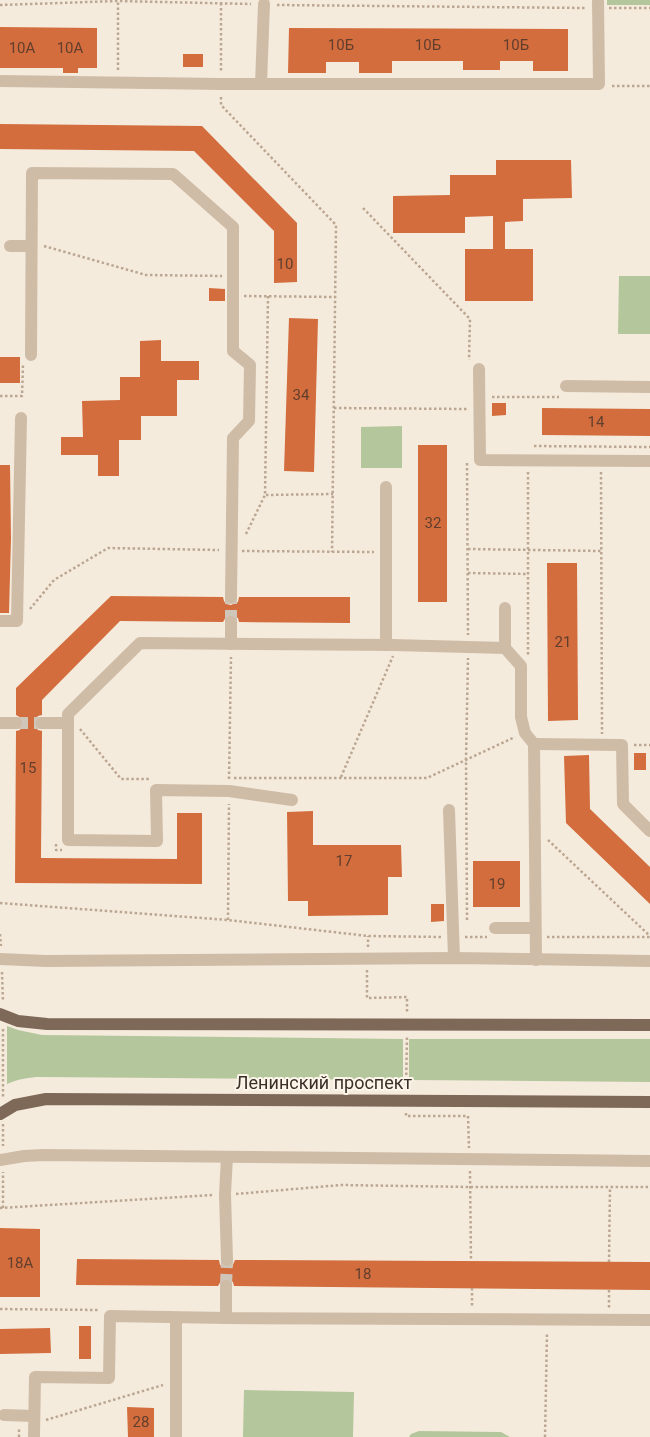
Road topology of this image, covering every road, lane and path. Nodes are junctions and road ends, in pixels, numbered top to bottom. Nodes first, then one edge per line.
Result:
1 (361, 0) edge
2 (118, 2) junction
3 (221, 3) junction
4 (264, 4) junction
5 (598, 4) edge
6 (0, 5) edge
7 (361, 6) junction
8 (650, 8) edge
9 (0, 81) edge
10 (118, 82) junction
11 (221, 84) junction
12 (261, 84) junction
13 (609, 86) dead end
14 (650, 86) edge
15 (363, 208) dead end
16 (31, 244) junction
17 (10, 246) dead end
18 (233, 276) junction
19 (240, 293) junction
20 (268, 296) junction
21 (335, 297) junction
22 (27, 356) joint
23 (474, 369) joint
24 (566, 386) dead end
25 (650, 387) edge
26 (0, 396) edge
27 (468, 403) dead end
28 (334, 408) junction
29 (21, 418) dead end
30 (650, 446) edge
31 (468, 455) dead end
32 (528, 460) junction
33 (601, 460) junction
34 (650, 461) edge
35 (386, 487) dead end
36 (333, 494) junction
37 (265, 495) junction
38 (245, 535) dead end
39 (467, 549) junction
40 (528, 550) junction
41 (601, 550) junction
42 (232, 551) junction
43 (468, 573) junction
44 (528, 574) junction
45 (231, 596) tunnel mouth
46 (505, 608) dead end
47 (24, 615) dead end
48 (0, 621) edge
49 (231, 622) tunnel mouth
50 (231, 644) junction
51 (390, 645) junction
52 (468, 647) junction
53 (505, 648) junction
54 (528, 664) dead end
55 (68, 721) junction
56 (0, 723) edge
57 (16, 723) tunnel mouth
58 (42, 723) tunnel mouth
59 (525, 733) junction
60 (602, 736) dead end
61 (534, 744) junction
62 (466, 759) junction
63 (341, 777) junction
64 (150, 778) dead end
65 (229, 778) dead end
66 (292, 800) dead end
67 (449, 810) dead end
68 (650, 831) edge
69 (56, 840) dead end
70 (548, 840) dead end
71 (65, 850) dead end
72 (0, 903) edge
73 (467, 927) dead end
74 (491, 932) joint
75 (535, 932) junction
76 (0, 934) edge
77 (368, 936) junction
78 (650, 936) edge
79 (453, 937) junction
80 (454, 958) junction
81 (1, 959) edge
82 (368, 959) junction
83 (536, 960) junction
84 (650, 961) edge
85 (1, 1015) edge
86 (407, 1024) junction
87 (650, 1025) edge
88 (406, 1101) junction
89 (650, 1102) edge
90 (2, 1113) edge
91 (226, 1157) junction
92 (2, 1159) edge
93 (470, 1159) junction
94 (650, 1161) edge
95 (650, 1186) edge
96 (470, 1187) junction
97 (610, 1187) junction
98 (225, 1194) junction
99 (2, 1208) edge
100 (227, 1260) tunnel mouth
101 (471, 1262) dead end
102 (609, 1262) dead end
103 (226, 1286) tunnel mouth
104 (472, 1288) dead end
105 (609, 1290) dead end
106 (472, 1313) dead end
107 (609, 1314) dead end
108 (176, 1318) junction
109 (226, 1318) junction
110 (547, 1319) junction
111 (650, 1320) edge
112 (167, 1383) dead end
113 (4, 1415) dead end
114 (34, 1420) junction
115 (19, 1437) edge
116 (34, 1437) edge
117 (176, 1437) edge
118 (545, 1437) edge

1 - 7 path
2 - 3 path
2 - 6 path
2 - 10 path
3 - 4 path
3 - 11 path
4 - 7 path
4 - 12 street
5 - 7 path
5 - 8 path
5 - 12 street
9 - 10 street
10 - 11 street
11 - 12 street
11 - 21 path
13 - 14 path
15 - 23 path
16 - 17 street
16 - 18 path
16 - 18 street
16 - 22 street
18 - 19 street
19 - 20 path
19 - 42 street
20 - 21 path
20 - 37 path
21 - 28 path
22 - 26 path
23 - 32 street
24 - 25 street
27 - 28 path
28 - 36 path
29 - 48 street
30 - 32 path
31 - 39 path
32 - 33 street
32 - 40 path
33 - 34 street
33 - 41 path
35 - 51 street
36 - 37 path
36 - 42 path
37 - 38 path
39 - 40 path
39 - 43 path
40 - 41 path
40 - 44 path
41 - 60 path
42 - 45 street
42 - 47 path
43 - 44 path
43 - 52 path
44 - 54 path
46 - 53 street
49 - 50 street
50 - 51 street
50 - 55 street
51 - 52 street
51 - 63 path
52 - 53 street
52 - 62 path
53 - 59 street
55 - 58 street
55 - 64 path
55 - 66 street
56 - 57 street
59 - 61 street
59 - 62 path
61 - 68 street
61 - 75 street
62 - 63 path
62 - 73 path
63 - 65 path
67 - 79 street
69 - 71 path
70 - 78 path
72 - 77 path
74 - 75 street
74 - 79 path
75 - 78 path
75 - 83 street
76 - 81 path
77 - 79 path
77 - 82 path
79 - 80 street
80 - 82 street
80 - 83 street
81 - 82 street
81 - 85 path
82 - 86 path
83 - 84 street
85 - 86 main road
85 - 90 path
86 - 87 main road
86 - 88 path
88 - 89 main road, Ленинский проспект
88 - 90 main road, Ленинский проспект
88 - 93 path
90 - 92 path
91 - 92 street
91 - 93 street
91 - 98 street
92 - 99 path
93 - 94 street
93 - 96 path
95 - 97 path
96 - 97 path
96 - 98 path
96 - 101 path
97 - 102 path
98 - 99 path
98 - 100 street
103 - 109 street
104 - 106 path
105 - 107 path
108 - 109 street
108 - 114 street
108 - 117 street
109 - 110 street
110 - 111 street
110 - 118 path
112 - 114 path
113 - 114 street
114 - 115 path
114 - 116 street

